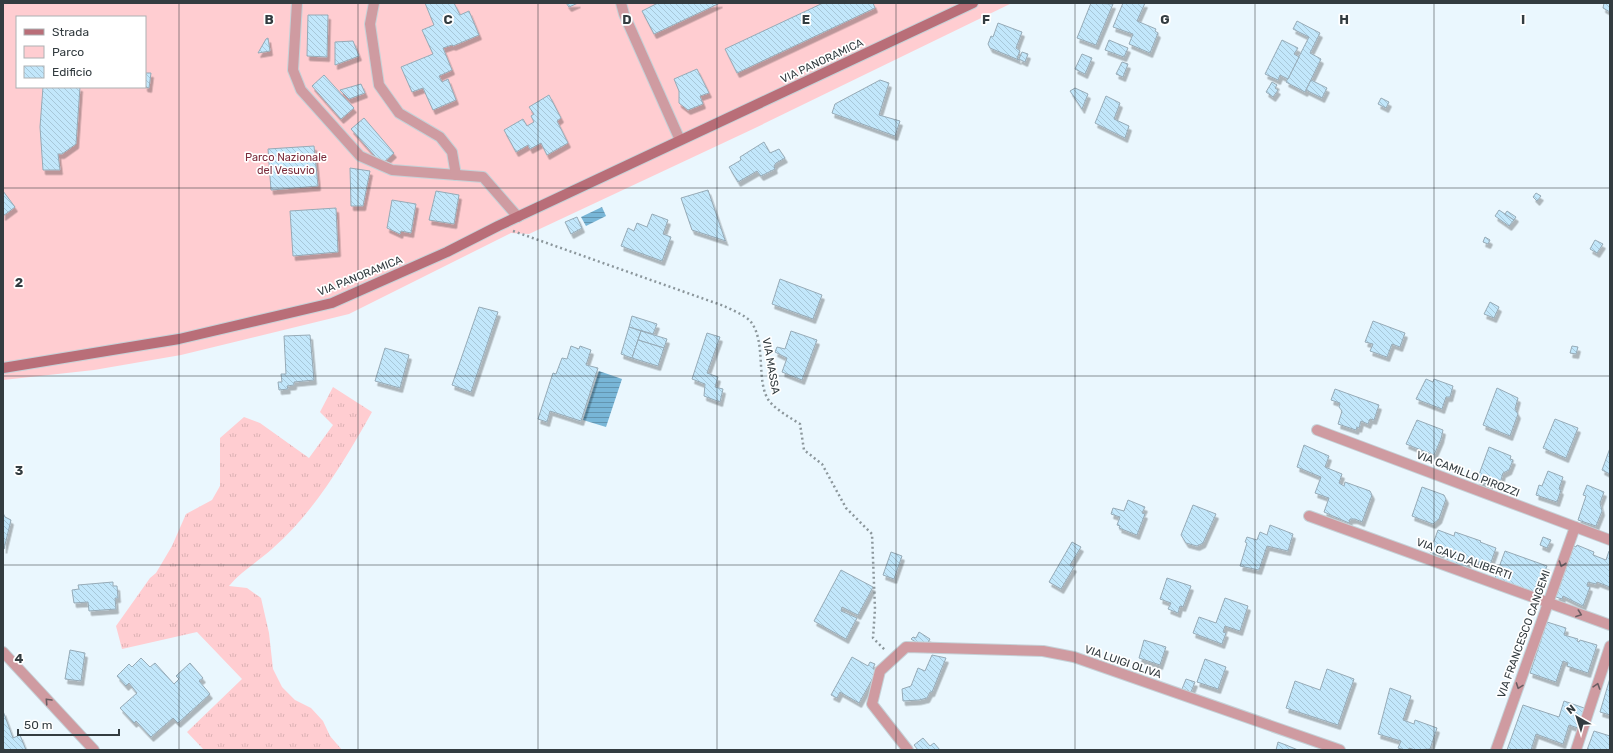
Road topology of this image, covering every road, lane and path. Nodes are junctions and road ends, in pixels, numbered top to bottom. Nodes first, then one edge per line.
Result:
1 (297, 3) edge
2 (374, 3) edge
3 (621, 3) edge
4 (973, 3) edge
5 (680, 140) junction
6 (456, 175) junction
7 (518, 217) junction
8 (498, 226) junction
9 (3, 368) edge
10 (1317, 430) dead end
11 (1309, 516) dead end
12 (1575, 527) junction
13 (1610, 540) edge
14 (1549, 602) junction
15 (1610, 625) edge
16 (1610, 646) edge
17 (3, 652) edge
18 (893, 659) junction
19 (94, 750) edge
20 (908, 750) edge
21 (1340, 750) edge
22 (1496, 750) edge
23 (1576, 750) edge

1 - 6 street
2 - 6 street
3 - 5 street
4 - 5 street, VIA PANORAMICA
5 - 7 street, VIA PANORAMICA
6 - 7 street
7 - 8 street, VIA PANORAMICA
8 - 9 street, VIA PANORAMICA
8 - 18 path, VIA MASSA
10 - 12 street, VIA CAMILLO PIROZZI
11 - 14 street, VIA CAV.D.ALIBERTI
12 - 13 street, VIA CAMILLO PIROZZI
12 -> 14 street, VIA FRANCESCO CANGEMI
14 -> 15 street, VIA CAV.D.ALIBERTI
14 -> 22 street, VIA FRANCESCO CANGEMI
23 -> 16 street
19 -> 17 street
18 - 20 street, VIA LUIGI OLIVA
18 - 21 street, VIA LUIGI OLIVA

